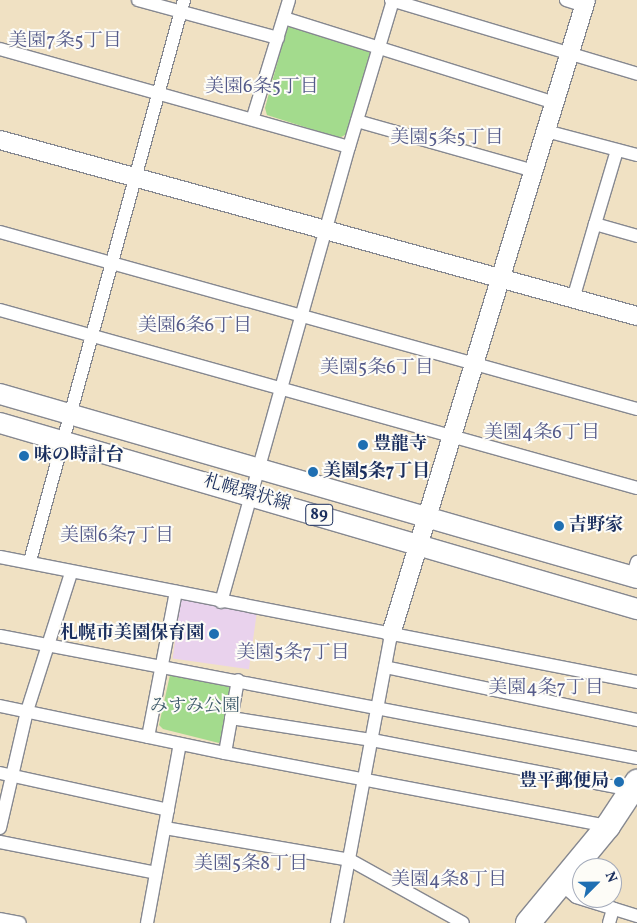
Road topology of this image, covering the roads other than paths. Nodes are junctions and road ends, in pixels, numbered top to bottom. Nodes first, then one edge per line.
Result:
1 (138, 0) edge
2 (289, 0) edge
3 (392, 0) edge
4 (566, 0) edge
5 (585, 3) edge
6 (182, 6) edge
7 (284, 18) junction
8 (278, 38) junction
9 (379, 47) junction
10 (0, 48) edge
11 (569, 53) junction
12 (637, 74) edge
13 (158, 92) junction
14 (555, 103) junction
15 (253, 117) junction
16 (357, 121) junction
17 (546, 131) junction
18 (0, 140) edge
19 (349, 146) junction
20 (617, 150) junction
21 (637, 155) edge
22 (534, 171) junction
23 (135, 177) junction
24 (596, 224) junction
25 (324, 230) junction
26 (0, 232) edge
27 (637, 236) edge
28 (112, 263) junction
29 (502, 280) junction
30 (573, 299) junction
31 (0, 310) edge
32 (301, 315) junction
33 (637, 316) edge
34 (91, 335) junction
35 (475, 363) junction
36 (280, 387) junction
37 (0, 394) edge
38 (637, 409) edge
39 (69, 414) junction
40 (0, 423) edge
41 (452, 437) junction
42 (62, 441) junction
43 (258, 469) junction
44 (637, 488) edge
45 (252, 496) junction
46 (428, 516) junction
47 (420, 545) junction
48 (0, 556) edge
49 (30, 560) junction
50 (635, 572) edge
51 (71, 573) junction
52 (176, 592) junction
53 (222, 602) junction
54 (637, 609) edge
55 (391, 634) junction
56 (0, 636) edge
57 (49, 646) junction
58 (163, 667) junction
59 (385, 667) junction
60 (238, 680) junction
61 (637, 682) edge
62 (0, 706) edge
63 (376, 709) junction
64 (27, 711) junction
65 (231, 718) junction
66 (637, 720) edge
67 (148, 738) junction
68 (372, 740) junction
69 (180, 744) junction
70 (225, 754) junction
71 (637, 758) edge
72 (6, 774) edge
73 (366, 778) junction
74 (633, 792) edge
75 (168, 810) junction
76 (608, 826) junction
77 (0, 828) edge
78 (165, 828) junction
79 (0, 842) edge
80 (350, 860) junction
81 (156, 873) junction
82 (560, 883) junction
83 (613, 909) junction
84 (637, 916) edge
85 (0, 919) edge
86 (20, 923) edge
87 (147, 923) edge
88 (337, 923) edge
89 (463, 923) edge
90 (528, 923) edge
91 (609, 923) edge

1 - 6 street
2 - 7 street
3 - 9 street
3 - 11 street
4 - 5 street
5 - 11 street
6 - 8 street
6 - 13 street
7 - 8 street
7 - 9 street
8 - 15 street
9 - 14 street
9 - 16 street
10 - 13 street
11 - 12 street
11 - 14 street
13 - 15 street
13 - 23 street
14 - 17 street
15 - 19 street
16 - 19 street
16 - 22 street
17 - 20 street
17 - 22 street
18 - 23 street
19 - 25 street
20 - 21 street
20 - 24 street
22 - 29 street
23 - 25 street
23 - 28 street
24 - 27 street
24 - 30 street
25 - 29 street
25 - 32 street
26 - 28 street
28 - 32 street
28 - 34 street
29 - 30 street
29 - 35 street
30 - 33 street
31 - 34 street
32 - 35 street
32 - 36 street
34 - 36 street
34 - 39 street
35 - 38 street
35 - 41 street
36 - 41 street
36 - 43 street
37 - 39 main road, 札幌環状線 / 89
39 - 42 street
39 - 43 main road, 札幌環状線 / 89
40 - 42 main road, 札幌環状線 / 89
41 - 44 street
41 - 46 street
42 - 45 main road, 札幌環状線 / 89
42 - 49 street
43 - 45 street
43 - 46 main road, 札幌環状線 / 89
45 - 47 main road, 札幌環状線 / 89
45 - 53 street
46 - 47 street
46 - 50 main road, 札幌環状線 / 89
47 - 54 main road, 札幌環状線 / 89
47 - 55 street
48 - 49 street
49 - 51 street
51 - 52 street
51 - 57 street
52 - 53 street
52 - 58 street
53 - 55 street
55 - 59 street
55 - 61 street
56 - 57 street
57 - 58 street
57 - 64 street
58 - 60 street
58 - 67 street
59 - 63 street
59 - 66 street
60 - 63 street
60 - 65 street
62 - 64 street
63 - 68 street
63 - 71 street
64 - 67 street
64 - 72 street
65 - 68 street
65 - 70 street
67 - 69 street
68 - 73 street
68 - 74 street
69 - 70 street
69 - 75 street
70 - 73 street
72 - 75 street
72 - 77 street
73 - 76 street
73 - 80 street
74 - 76 highway
75 - 78 street
76 - 82 highway
78 - 80 street
78 - 81 street
79 - 81 street
80 - 88 street
80 - 89 street
81 - 87 street
82 - 83 street
82 - 90 highway
83 - 84 street
83 - 91 street
85 - 86 street

